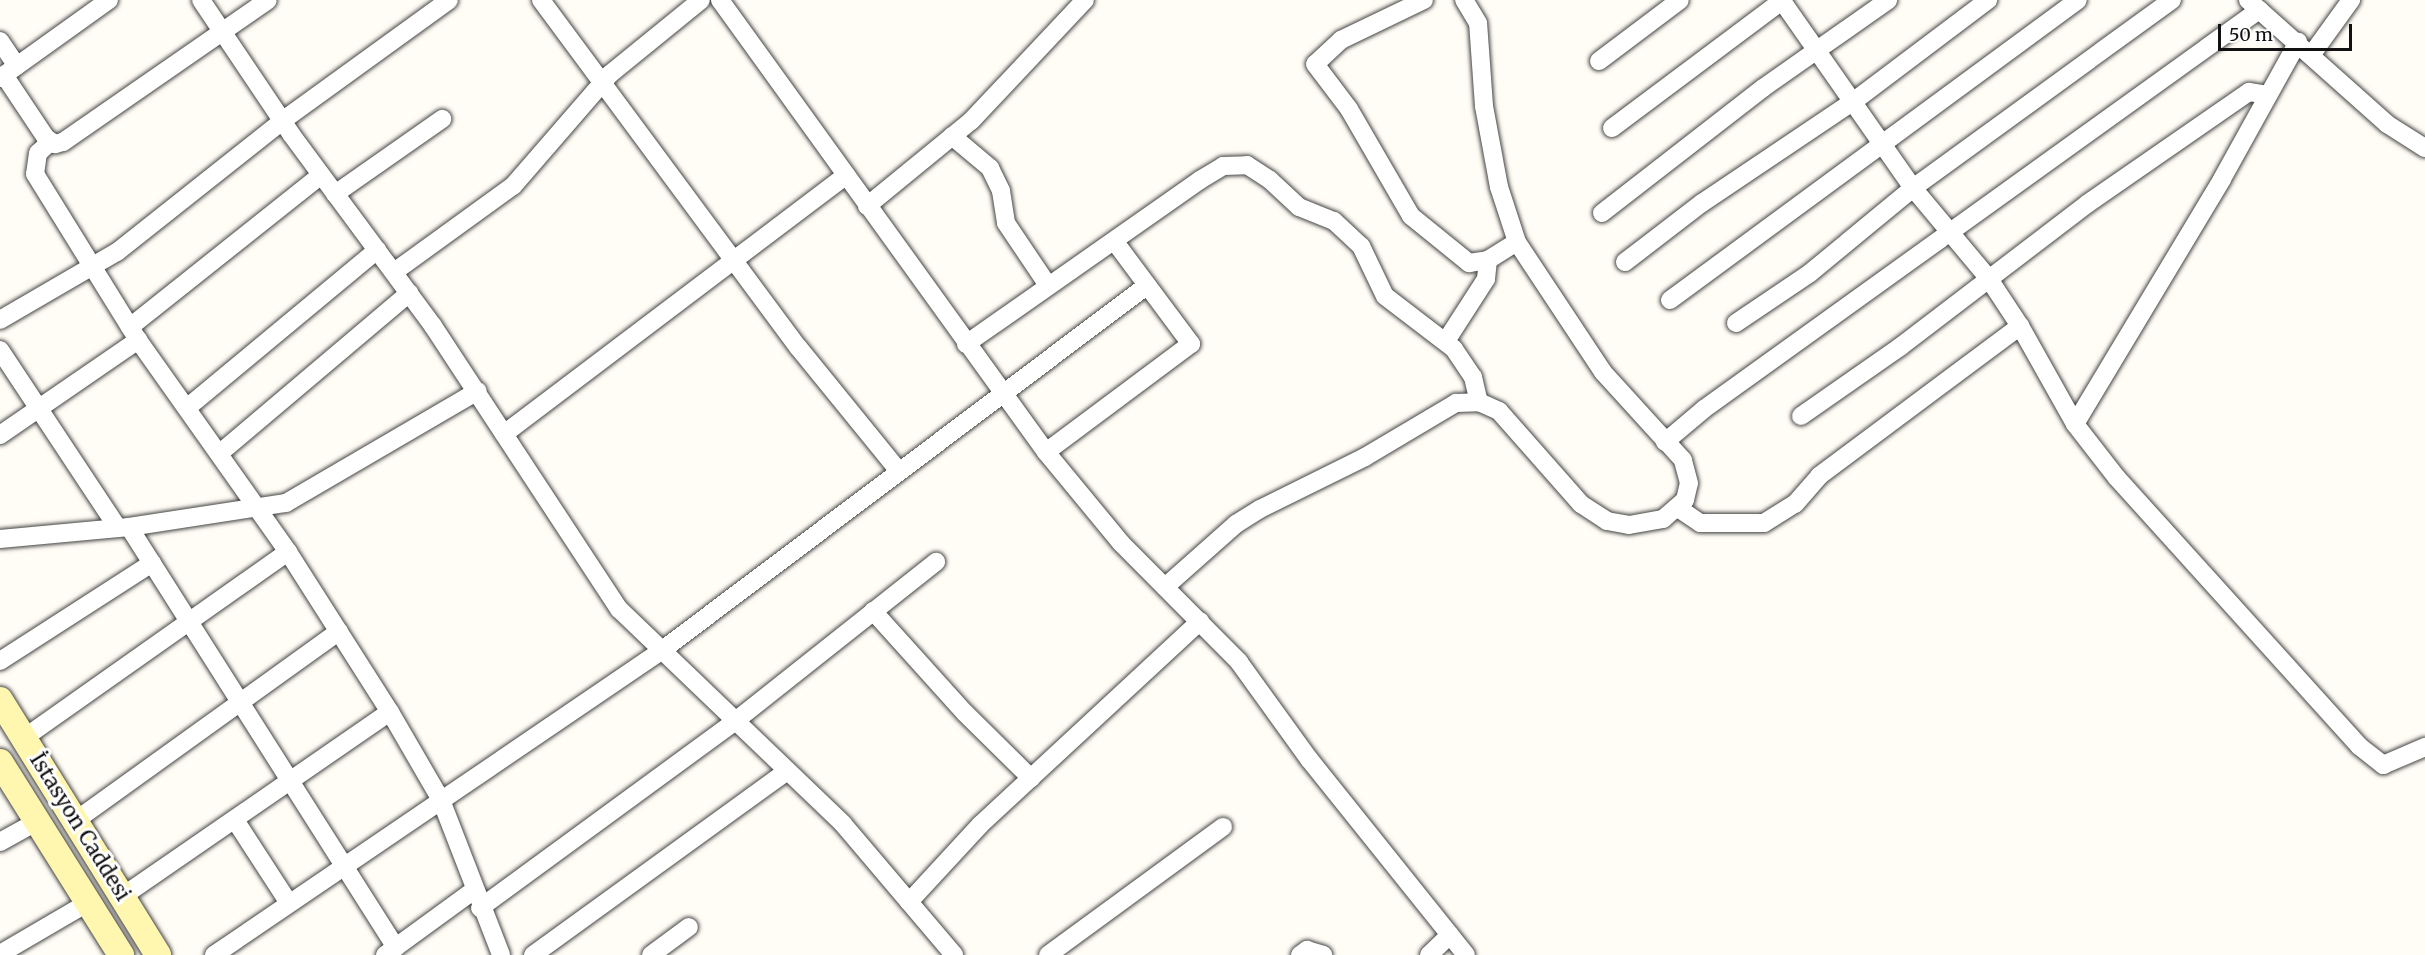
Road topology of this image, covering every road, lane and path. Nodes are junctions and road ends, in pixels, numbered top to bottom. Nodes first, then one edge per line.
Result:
1 (109, 0) edge
2 (201, 0) edge
3 (268, 0) edge
4 (449, 0) edge
5 (541, 0) edge
6 (701, 0) edge
7 (720, 0) edge
8 (1085, 0) edge
9 (1424, 0) edge
10 (1464, 0) edge
11 (1680, 0) edge
12 (1783, 0) edge
13 (1888, 0) edge
14 (1988, 0) edge
15 (2078, 0) edge
16 (2172, 0) edge
17 (2350, 0) edge
18 (2254, 5) edge
19 (222, 32) junction
20 (0, 41) edge
21 (2298, 42) junction
22 (1818, 51) junction
23 (2312, 54) junction
24 (1599, 61) dead end
25 (7, 73) edge
26 (602, 82) junction
27 (2268, 95) junction
28 (1854, 101) junction
29 (442, 119) dead end
30 (282, 121) junction
31 (1612, 128) dead end
32 (952, 136) junction
33 (50, 142) junction
34 (1883, 144) junction
35 (2425, 148) edge
36 (321, 175) junction
37 (846, 175) junction
38 (1913, 188) junction
39 (335, 194) junction
40 (867, 206) junction
41 (1602, 213) dead end
42 (1952, 233) junction
43 (1114, 242) junction
44 (1517, 242) junction
45 (377, 250) junction
46 (735, 259) junction
47 (1488, 260) junction
48 (1625, 262) dead end
49 (94, 267) junction
50 (394, 272) junction
51 (1989, 279) junction
52 (1047, 284) junction
53 (1145, 287) junction
54 (409, 293) junction
55 (1670, 300) dead end
56 (1, 318) edge
57 (1736, 323) dead end
58 (2020, 326) junction
59 (134, 334) junction
60 (1446, 341) junction
61 (966, 344) junction
62 (0, 350) edge
63 (478, 391) junction
64 (1001, 392) junction
65 (1479, 402) junction
66 (188, 407) junction
67 (39, 408) junction
68 (1801, 416) dead end
69 (2075, 424) junction
70 (504, 434) junction
71 (0, 435) edge
72 (1665, 442) junction
73 (1046, 452) junction
74 (220, 453) junction
75 (898, 470) junction
76 (256, 506) junction
77 (1678, 508) junction
78 (123, 527) junction
79 (0, 539) edge
80 (288, 552) junction
81 (936, 562) dead end
82 (152, 563) junction
83 (1165, 587) junction
84 (873, 611) junction
85 (189, 621) junction
86 (1200, 621) junction
87 (339, 631) junction
88 (661, 651) junction
89 (0, 661) edge
90 (0, 700) edge
91 (241, 703) junction
92 (390, 712) junction
93 (734, 722) junction
94 (24, 738) junction
95 (2425, 747) edge
96 (0, 762) edge
97 (787, 771) junction
98 (1031, 778) junction
99 (291, 782) junction
100 (441, 800) junction
101 (235, 820) junction
102 (39, 821) junction
103 (75, 821) junction
104 (1223, 827) dead end
105 (0, 842) edge
106 (344, 866) junction
107 (474, 890) junction
108 (123, 896) junction
109 (89, 902) junction
110 (909, 902) junction
111 (289, 903) junction
112 (480, 908) junction
113 (689, 927) dead end
114 (1450, 935) junction
115 (391, 951) edge
116 (0, 954) edge
117 (121, 955) edge
118 (158, 955) edge
119 (214, 955) edge
120 (501, 955) edge
121 (533, 955) edge
122 (651, 955) edge
123 (954, 955) edge
124 (1048, 955) edge
125 (1300, 955) edge
126 (1323, 955) edge
127 (1429, 955) edge
128 (1466, 955) edge

1 - 25 street
2 - 19 street
3 - 19 street
4 - 30 street
5 - 26 street
6 - 26 street
7 - 37 street
8 - 32 street
9 - 47 street
10 - 44 street
11 - 24 street
12 - 22 street
12 - 31 street
13 - 22 street
14 - 28 street
15 - 34 street
16 - 38 street
17 - 23 street
18 - 21 street
18 - 42 street
19 - 30 street
19 - 33 street
20 - 25 street
21 - 23 street
21 - 27 street
22 - 28 street
22 - 41 street
23 - 35 street
25 - 33 street
26 - 46 street
26 - 50 street
27 - 51 street
27 - 69 street
28 - 34 street
28 - 48 street
29 - 39 street
30 - 36 street
30 - 49 street
32 - 40 street
32 - 52 street
33 - 49 street
34 - 38 street
34 - 55 street
36 - 39 street
36 - 59 street
37 - 40 street
37 - 46 street
38 - 42 street
38 - 57 street
39 - 45 street
40 - 61 street
42 - 51 street
42 - 72 street
43 - 52 street
43 - 53 street
43 - 60 street
44 - 47 street
44 - 72 street
45 - 50 street
45 - 66 street
46 - 70 street
46 - 75 street
47 - 60 street
49 - 56 street
49 - 59 street
50 - 54 street
51 - 58 street
51 - 68 street
52 - 61 street
53 - 64 street
53 - 73 street
54 - 63 street
54 - 74 street
58 - 69 street
58 - 77 street
59 - 66 street
59 - 67 street
60 - 65 street
61 - 64 street
62 - 67 street
63 - 70 street
63 - 76 street
64 - 73 street
64 - 75 street
65 - 77 street
65 - 83 street
66 - 74 street
67 - 71 street
67 - 78 street
69 - 95 street
70 - 88 street
72 - 77 street
73 - 83 street
74 - 76 street
75 - 88 street
76 - 78 street
76 - 80 street
78 - 79 street
78 - 82 street
80 - 85 street
80 - 87 street
81 - 84 street
82 - 85 street
82 - 89 street
83 - 86 street
84 - 93 street
84 - 98 street
85 - 91 street
85 - 94 street
86 - 98 street
86 - 114 street
87 - 91 street
87 - 92 street
88 - 93 street
88 - 100 street
90 - 94 main road, İstasyon Caddesi
91 - 99 street
91 - 103 street
92 - 99 street
92 - 100 street
93 - 97 street
93 - 112 street
94 - 103 main road, İstasyon Caddesi
96 - 102 main road
97 - 110 street
97 - 121 street
98 - 110 street
99 - 101 street
99 - 106 street
100 - 106 street
100 - 107 street
101 - 108 street
101 - 111 street
102 - 105 street
102 - 109 main road
103 - 108 main road, İstasyon Caddesi
104 - 124 street
106 - 111 street
106 - 115 street
107 - 112 street
107 - 115 street
108 - 118 main road, İstasyon Caddesi
109 - 116 street
109 - 117 main road
110 - 123 street
111 - 119 street
112 - 120 street
113 - 122 street
114 - 127 street
114 - 128 street
125 - 126 street

